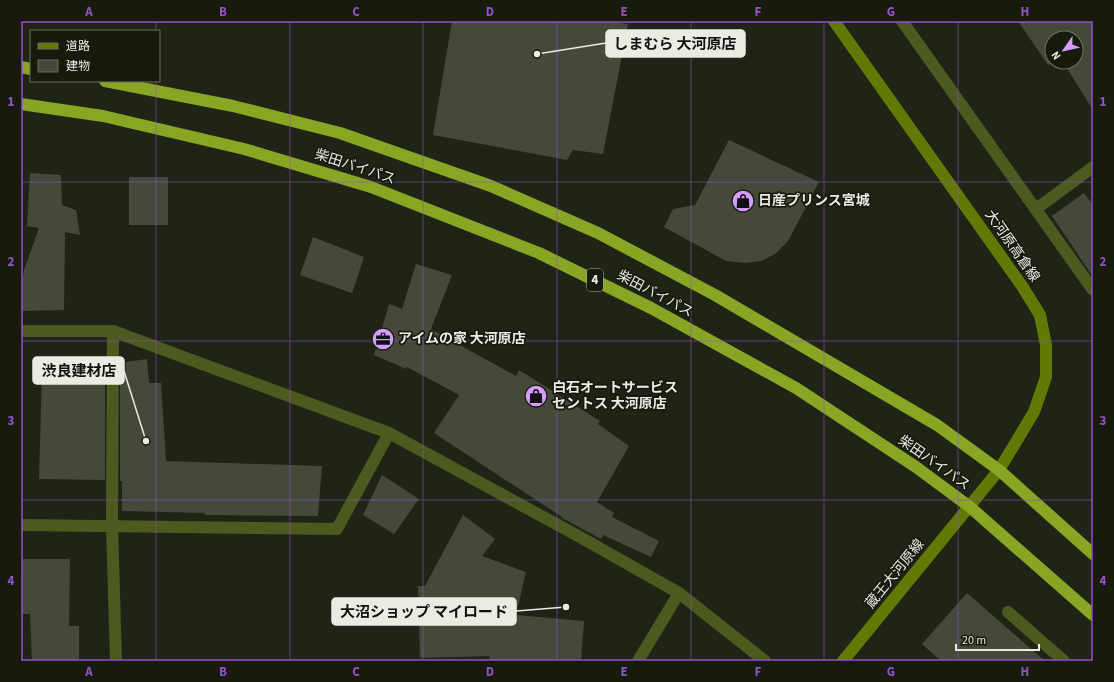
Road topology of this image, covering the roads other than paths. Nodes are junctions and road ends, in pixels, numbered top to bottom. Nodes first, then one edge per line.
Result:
1 (834, 21) edge
2 (902, 21) edge
3 (110, 82) edge
4 (21, 104) edge
5 (1093, 167) edge
6 (1036, 209) junction
7 (1093, 290) edge
8 (21, 331) edge
9 (113, 331) junction
10 (389, 433) junction
11 (999, 470) junction
12 (970, 507) junction
13 (21, 525) edge
14 (112, 525) junction
15 (1093, 554) edge
16 (679, 593) junction
17 (1008, 612) dead end
18 (1093, 615) edge
19 (116, 661) edge
20 (638, 661) edge
21 (765, 661) edge
22 (843, 661) edge
23 (1064, 661) edge

1 - 11 main road, 大河原高倉線
2 - 6 street
3 - 11 highway, 柴田バイパス
4 - 12 highway, 柴田バイパス / 4
5 - 6 street
6 - 7 street
8 - 9 street
9 - 10 street
9 - 14 street
10 - 14 street
10 - 16 street
11 - 12 main road, 大河原高倉線
11 - 15 highway, 柴田バイパス
12 - 18 highway, 柴田バイパス / 4
12 - 22 main road, 蔵王大河原線
13 - 14 street
14 - 19 street
16 - 20 street
16 - 21 street
17 - 23 street

